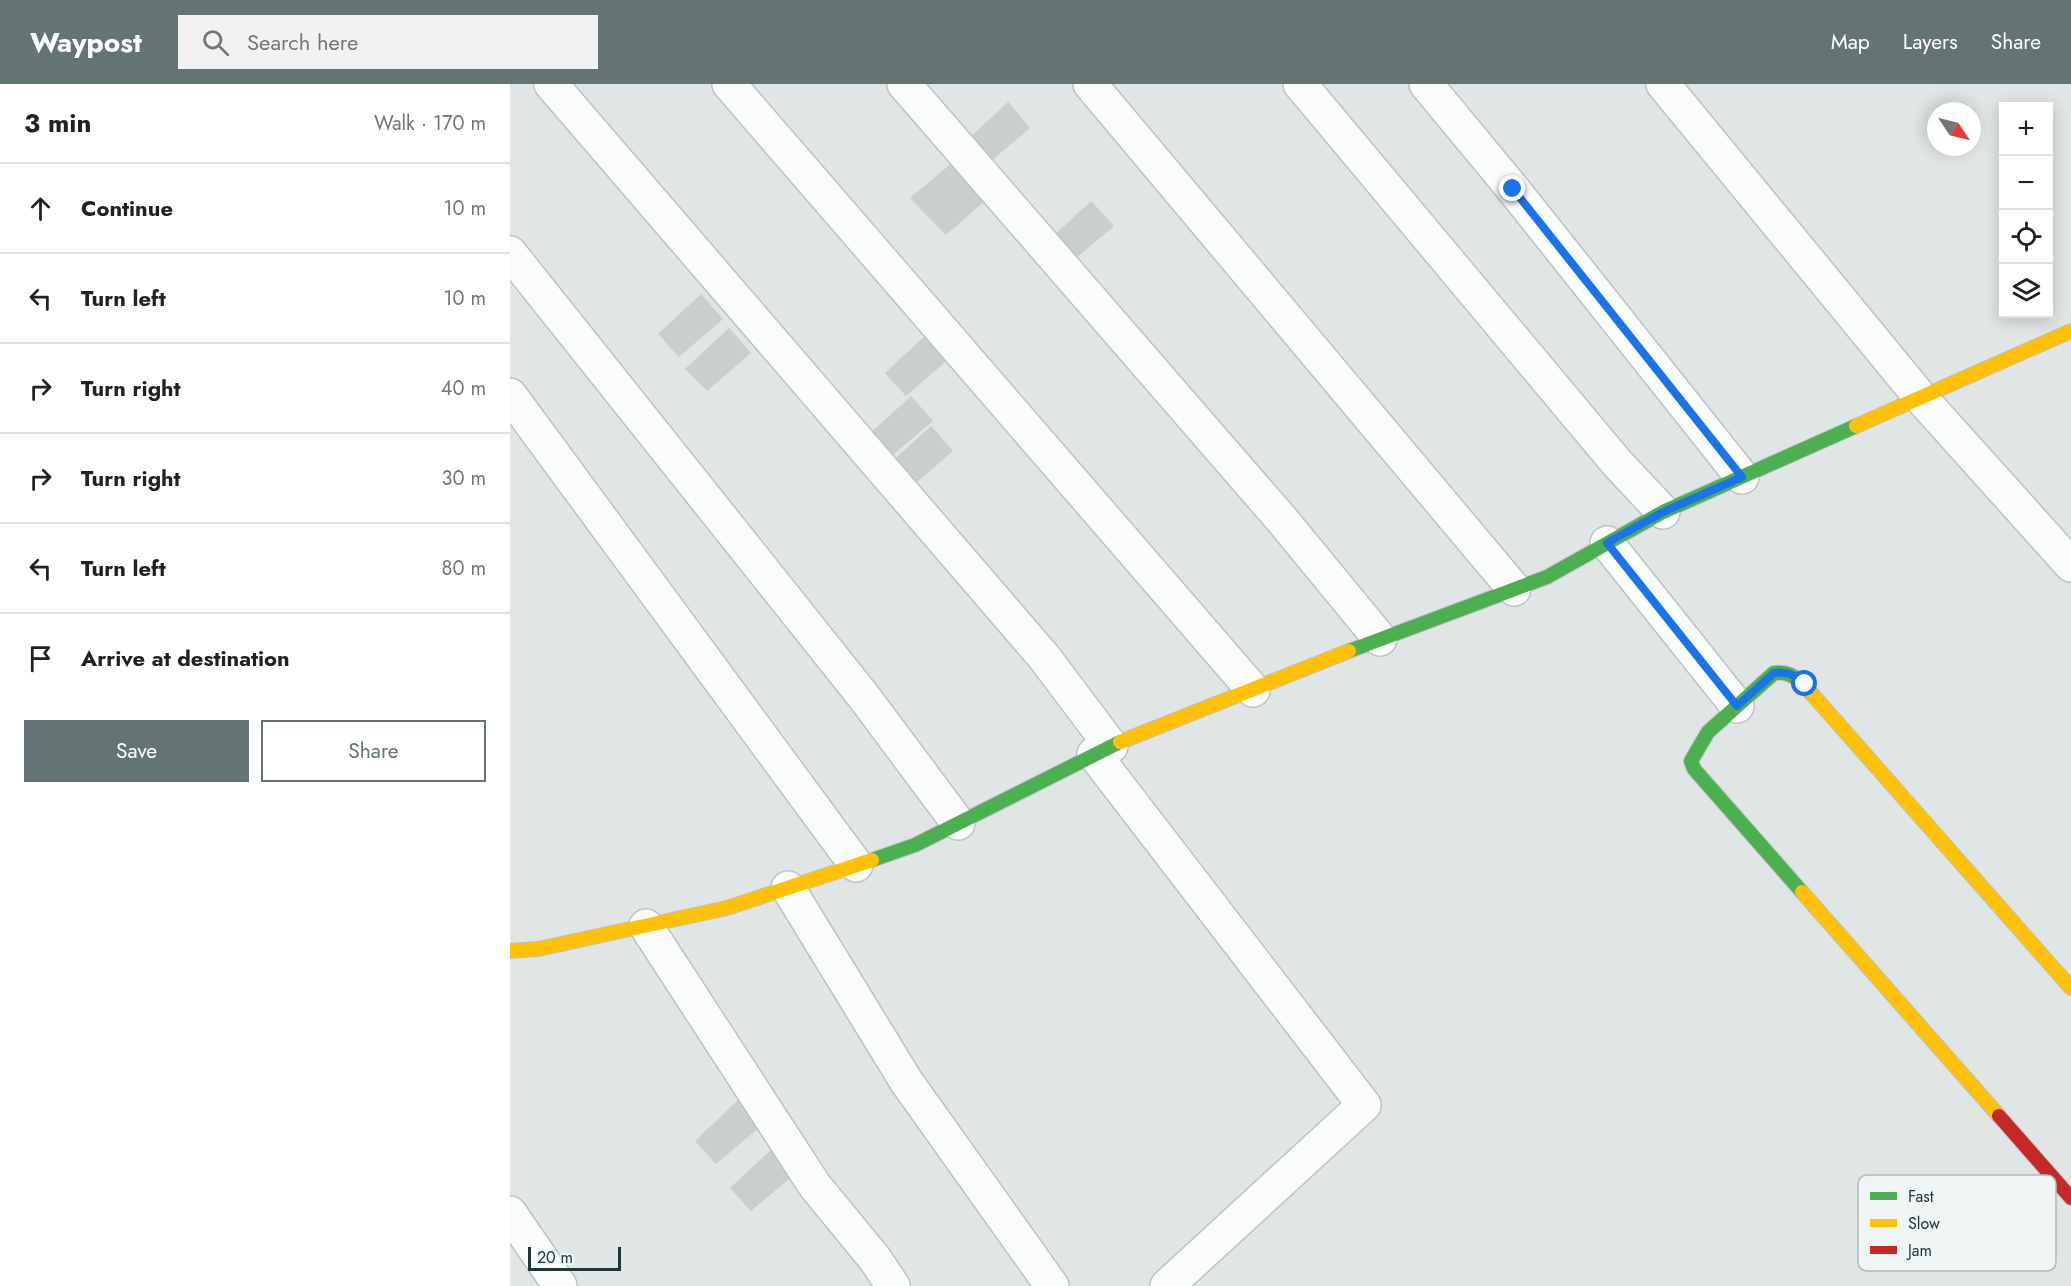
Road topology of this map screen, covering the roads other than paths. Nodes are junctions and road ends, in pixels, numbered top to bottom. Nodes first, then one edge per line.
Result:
1 (551, 84) edge
2 (729, 84) edge
3 (904, 84) edge
4 (1090, 84) edge
5 (1300, 84) edge
6 (1426, 84) edge
7 (1663, 84) edge
8 (510, 253) edge
9 (2071, 331) edge
10 (510, 395) edge
11 (1921, 398) junction
12 (1742, 477) junction
13 (1663, 512) junction
14 (1607, 543) junction
15 (2071, 565) edge
16 (1514, 589) junction
17 (1380, 639) junction
18 (1253, 690) junction
19 (1737, 706) junction
20 (1103, 750) junction
21 (958, 823) junction
22 (856, 865) junction
23 (788, 888) junction
24 (646, 926) junction
25 (510, 951) edge
26 (2071, 988) edge
27 (2051, 1175) edge
28 (2056, 1181) edge
29 (2071, 1198) edge
30 (510, 1213) edge
31 (560, 1286) edge
32 (892, 1286) edge
33 (1052, 1286) edge
34 (1167, 1286) edge

1 - 20 street
2 - 18 street
3 - 17 street
4 - 16 street
5 - 13 street
6 - 12 street
7 - 11 street
8 - 21 street
9 - 11 main road
10 - 22 street
11 - 12 main road
11 - 15 street
12 - 13 main road
13 - 14 main road
14 - 16 main road
14 - 19 street
16 - 17 main road
17 - 18 main road
18 - 20 main road
19 - 26 main road
19 - 27 main road
20 - 21 main road
20 - 34 street
21 - 22 main road
22 - 23 main road
23 - 24 main road
23 - 33 street
24 - 25 main road
24 - 32 street
28 - 29 main road
30 - 31 street

